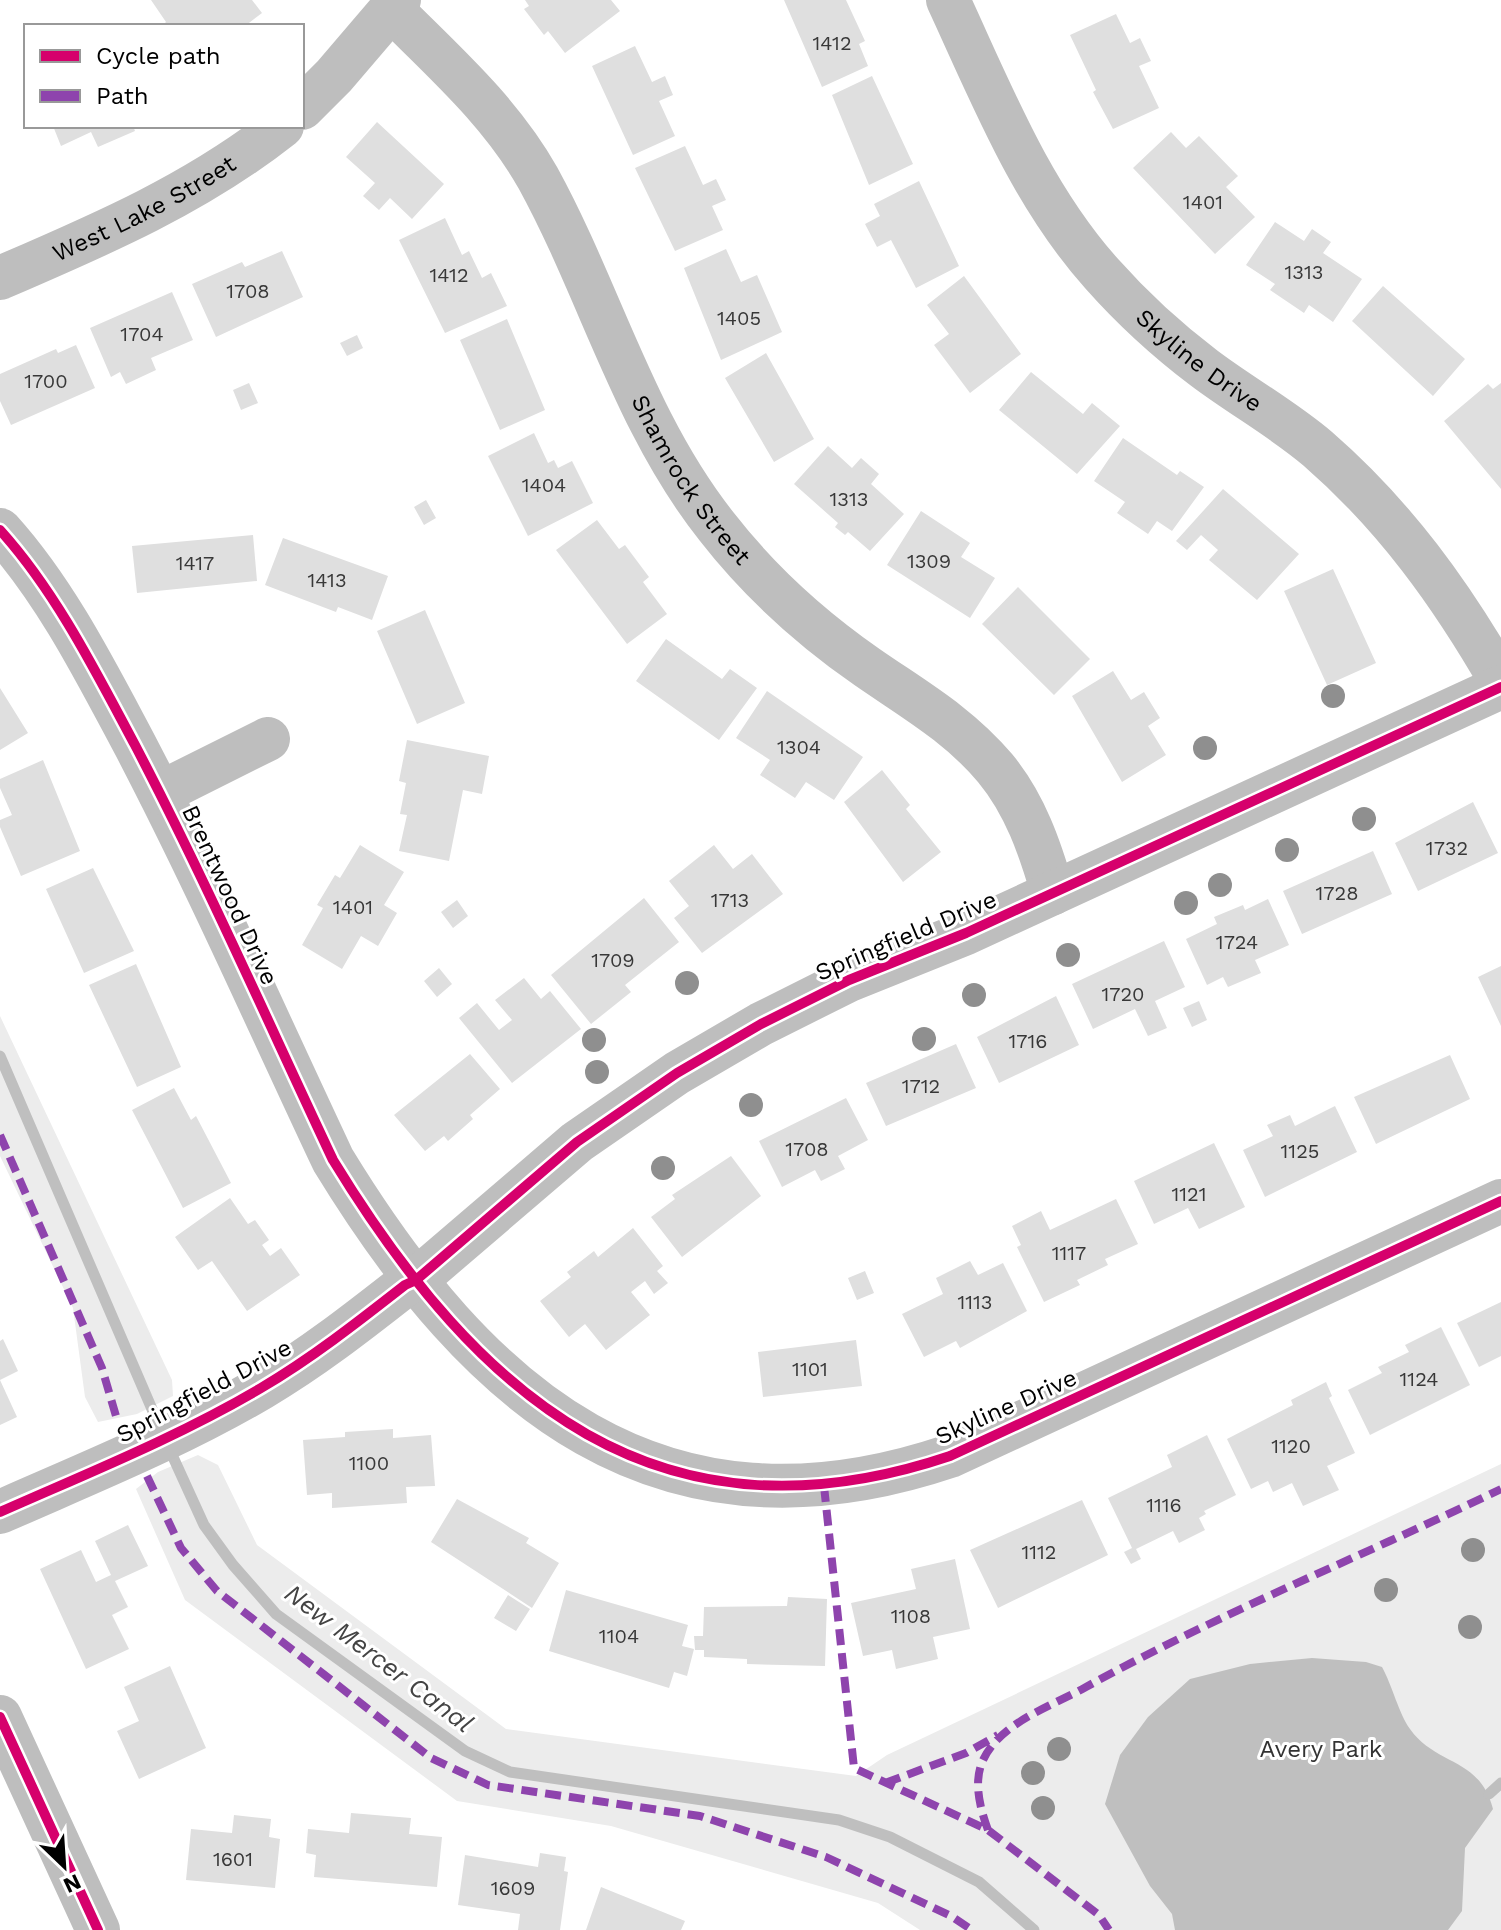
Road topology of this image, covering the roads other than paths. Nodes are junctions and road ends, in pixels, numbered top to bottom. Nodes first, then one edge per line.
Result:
1 (948, 0) edge
2 (395, 4) edge
3 (304, 106) edge
4 (280, 128) edge
5 (0, 278) edge
6 (0, 530) edge
7 (1501, 684) edge
8 (268, 739) dead end
9 (160, 793) junction
10 (1053, 893) junction
11 (1501, 1201) edge
12 (416, 1280) junction
13 (0, 1512) edge
14 (0, 1717) edge
15 (98, 1930) edge

1 - 7 street, Skyline Drive
2 - 3 street
2 - 10 street, Shamrock Street
4 - 5 street, West Lake Street
6 - 9 street, Brentwood Drive
7 - 10 street, Springfield Drive
8 - 9 street, Brentwood Drive
9 - 12 street, Brentwood Drive
10 - 12 street, Springfield Drive
11 - 12 street, Skyline Drive
12 - 13 street, Springfield Drive
14 - 15 street

